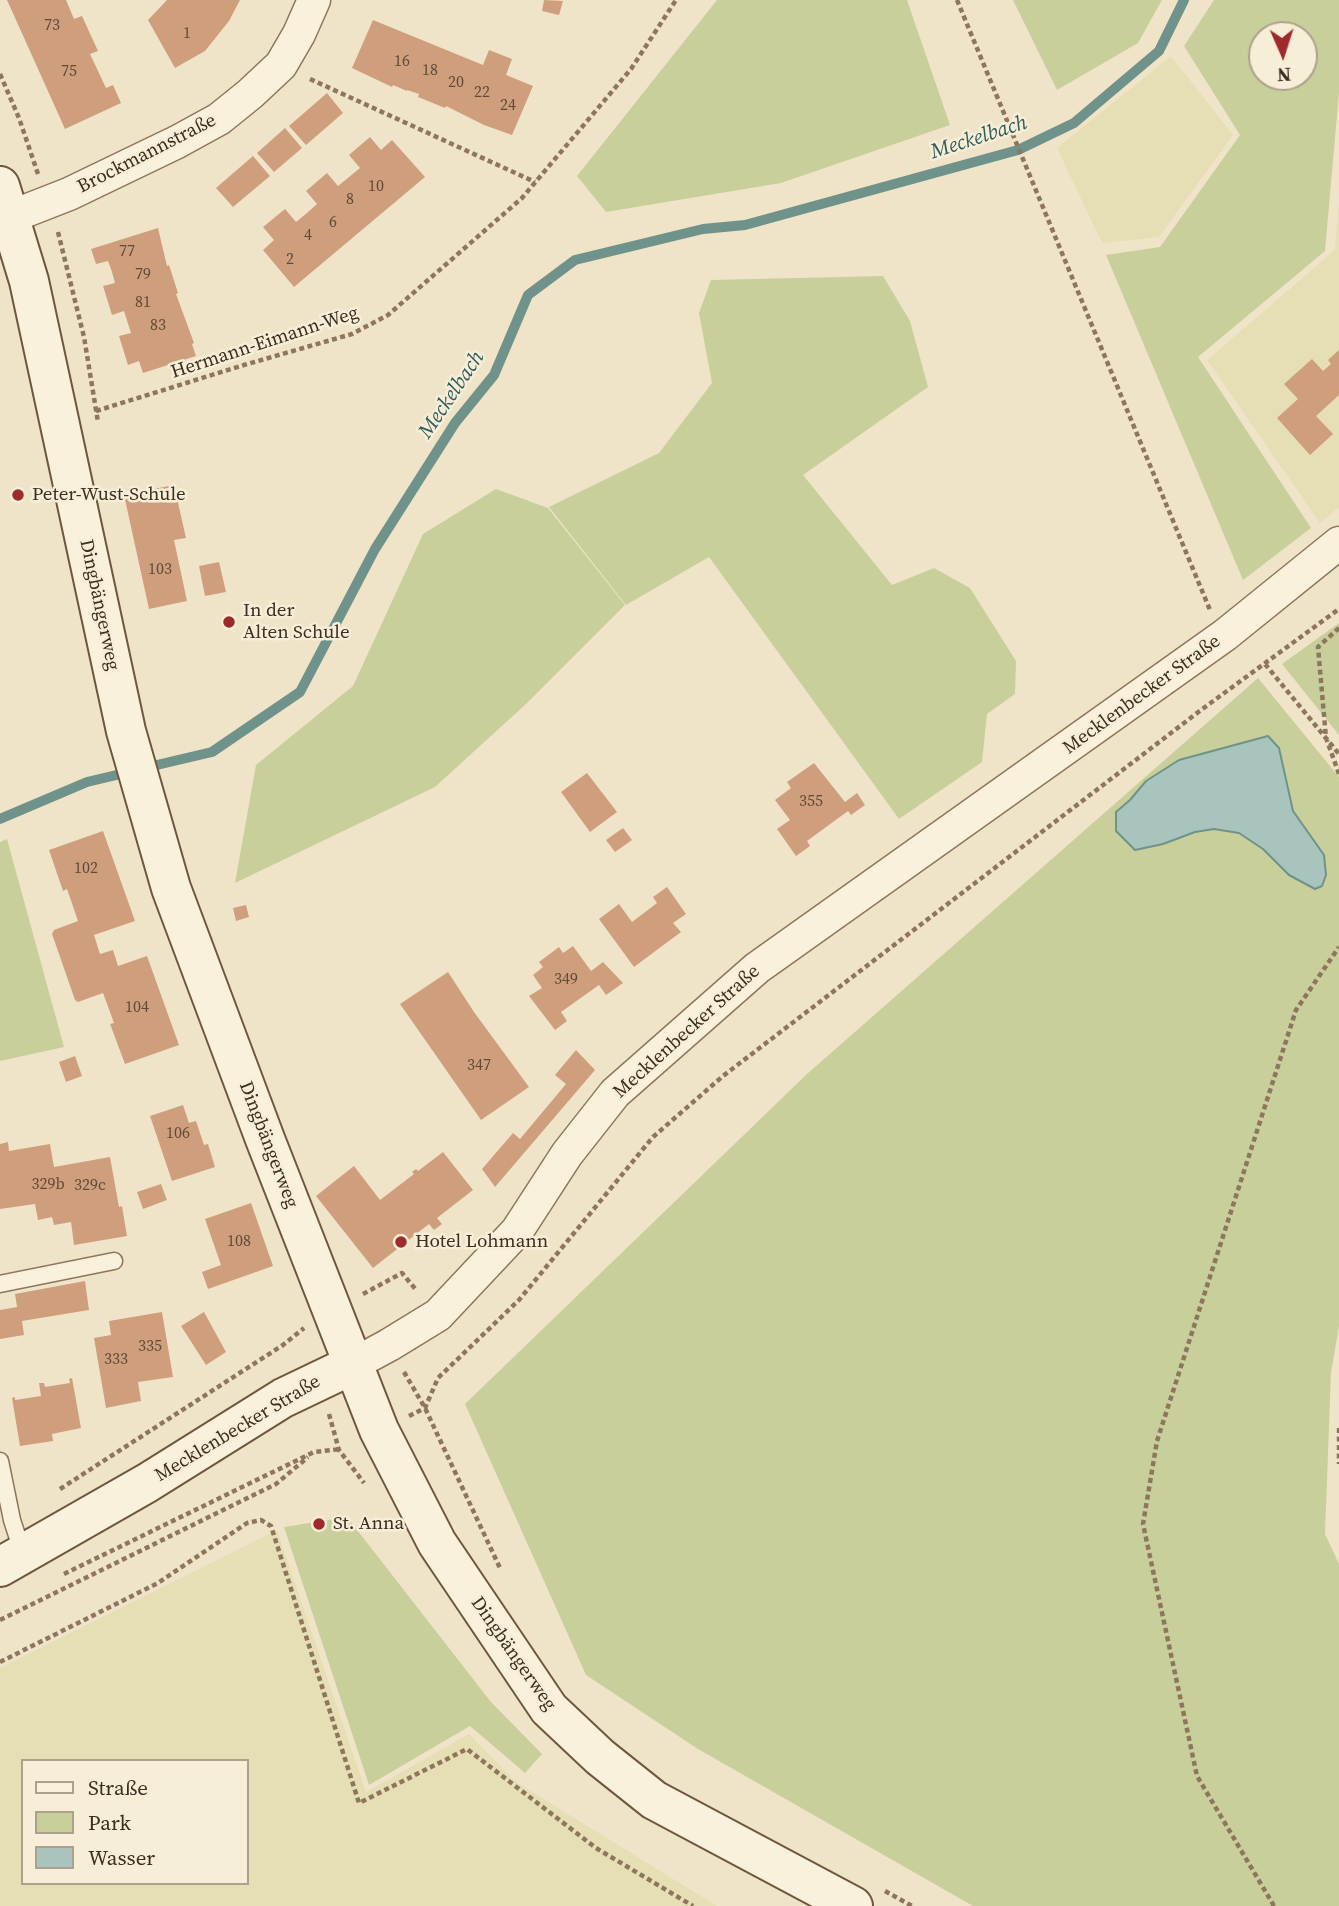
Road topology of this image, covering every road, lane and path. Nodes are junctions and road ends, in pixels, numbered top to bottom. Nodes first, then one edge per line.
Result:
1 (314, 0) edge
2 (676, 0) edge
3 (957, 0) edge
4 (281, 65) junction
5 (535, 182) junction
6 (5, 202) edge
7 (59, 418) junction
8 (1339, 542) edge
9 (1339, 609) edge
10 (1339, 628) edge
11 (1225, 635) junction
12 (1265, 664) junction
13 (1326, 738) junction
14 (1339, 754) edge
15 (1339, 774) edge
16 (1339, 947) edge
17 (114, 1261) dead end
18 (0, 1284) edge
19 (332, 1311) junction
20 (352, 1365) junction
21 (425, 1408) junction
22 (1339, 1428) edge
23 (379, 1430) junction
24 (0, 1461) edge
25 (1339, 1464) edge
26 (57, 1491) dead end
27 (12, 1560) edge
28 (501, 1571) dead end
29 (63, 1575) dead end
30 (0, 1620) edge
31 (0, 1662) edge
32 (864, 1896) edge
33 (693, 1906) edge
34 (912, 1906) edge
35 (1274, 1906) edge

1 - 4 street, Brockmannstraße
2 - 5 path, Hermann-Eimann-Weg
3 - 11 path
4 - 5 path
4 - 6 street, Brockmannstraße
5 - 7 path, Hermann-Eimann-Weg
6 - 7 street, Dingbängerweg
7 - 19 street, Dingbängerweg
8 - 11 street, Mecklenbecker Straße
9 - 12 path
10 - 13 path
11 - 20 street, Mecklenbecker Straße
12 - 13 path
12 - 21 path
13 - 14 path
13 - 15 path
16 - 35 path
17 - 18 lane
19 - 20 street, Dingbängerweg
19 - 26 path
20 - 23 street, Dingbängerweg
20 - 27 street, Mecklenbecker Straße
21 - 23 path
21 - 28 path
22 - 25 path
23 - 32 street, Dingbängerweg
24 - 27 lane, Mecklenbecker Straße
29 - 30 path
31 - 33 path
32 - 34 path

